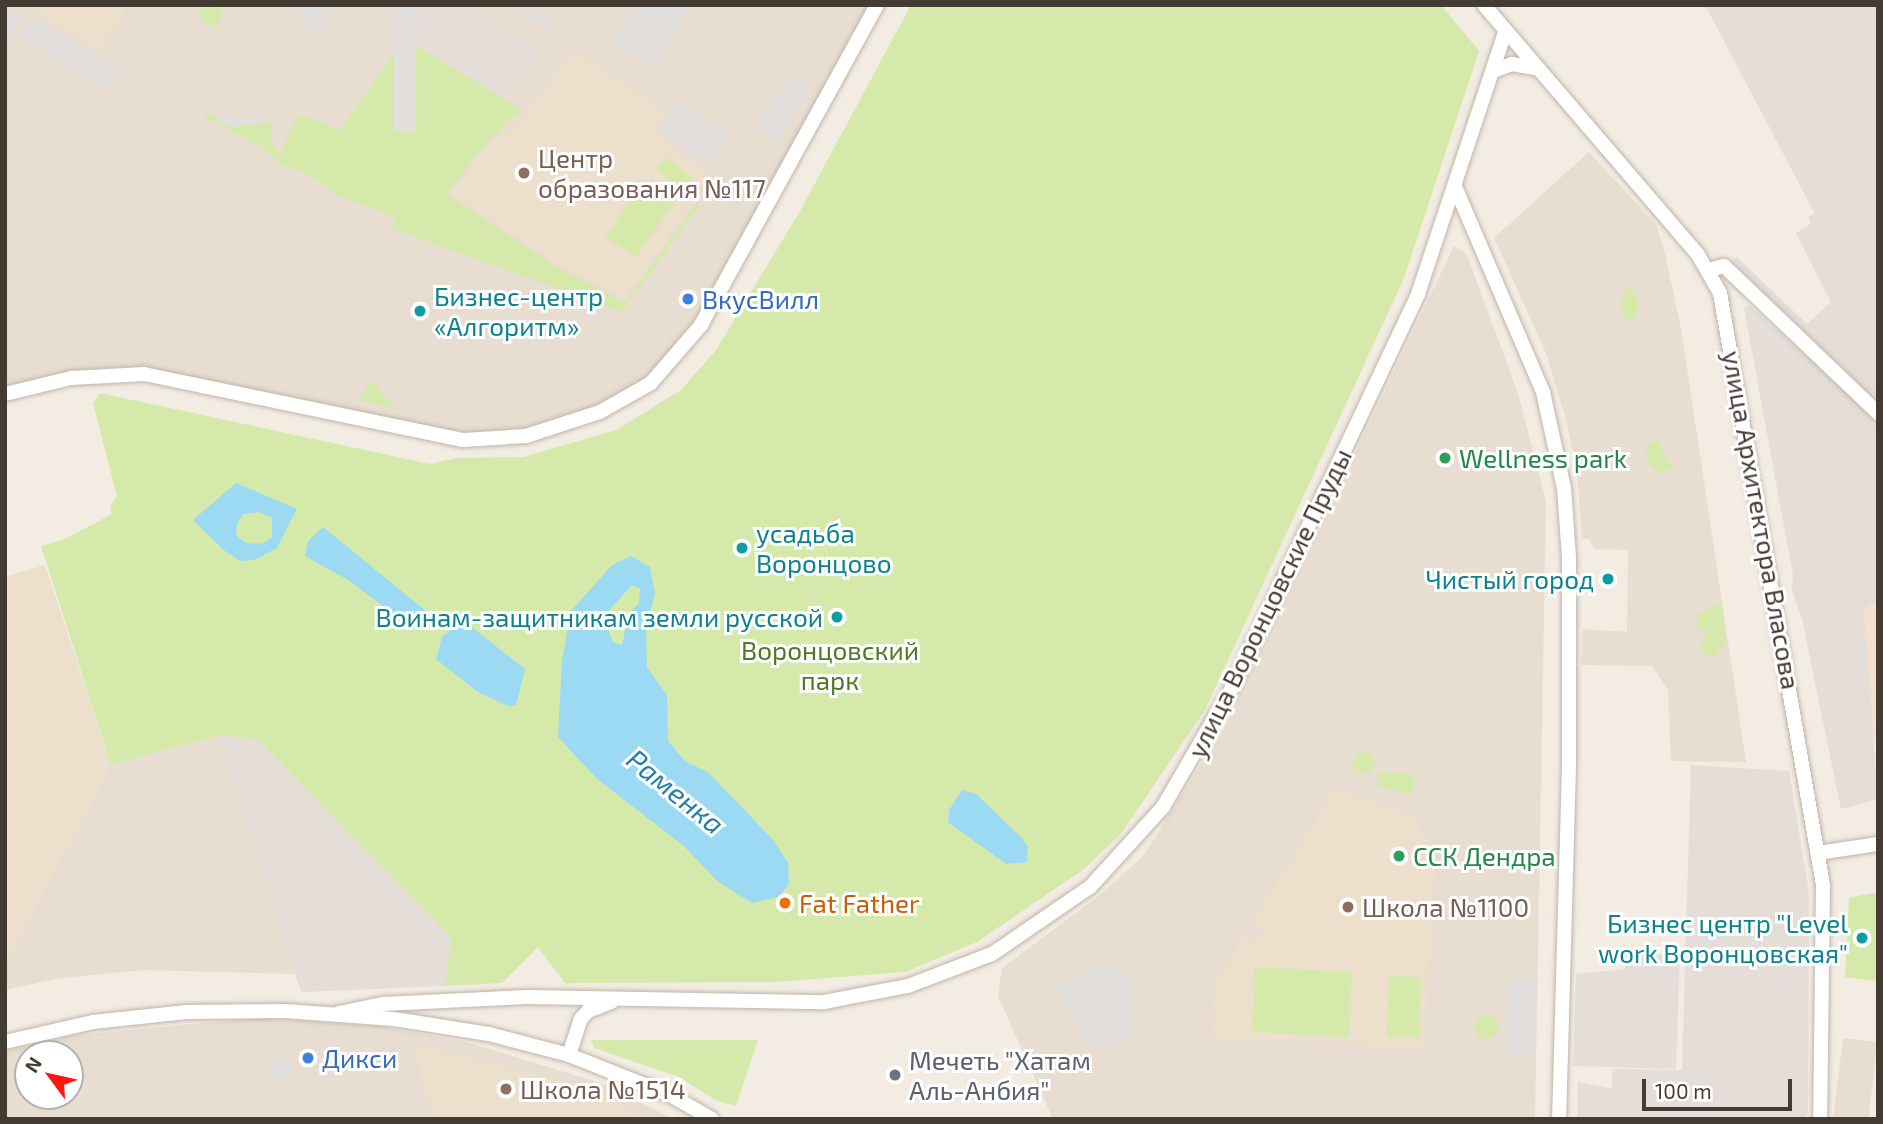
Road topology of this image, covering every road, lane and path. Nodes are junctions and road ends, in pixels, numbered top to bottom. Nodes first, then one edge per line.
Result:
1 (877, 5) edge
2 (1484, 5) edge
3 (1505, 32) junction
4 (1535, 68) junction
5 (1493, 71) junction
6 (1456, 189) junction
7 (1708, 270) junction
8 (5, 394) edge
9 (1878, 413) edge
10 (1878, 844) edge
11 (1818, 853) junction
12 (626, 999) junction
13 (339, 1013) junction
14 (5, 1042) edge
15 (569, 1055) junction
16 (712, 1119) edge
17 (1559, 1119) edge
18 (1820, 1119) edge

1 - 8 street
2 - 3 street, улица Архитектора Власова
3 - 4 street, улица Архитектора Власова
3 - 5 street, улица Воронцовские Пруды
4 - 5 street
4 - 7 street, улица Архитектора Власова
5 - 6 street, улица Воронцовские Пруды
6 - 12 street, улица Воронцовские Пруды
6 - 17 street
7 - 9 street
7 - 11 street, улица Архитектора Власова
10 - 11 street
11 - 18 street, улица Архитектора Власова
12 - 13 street, улица Воронцовские Пруды
12 - 15 street, улица Воронцовские Пруды
13 - 14 street
13 - 15 street
15 - 16 street

